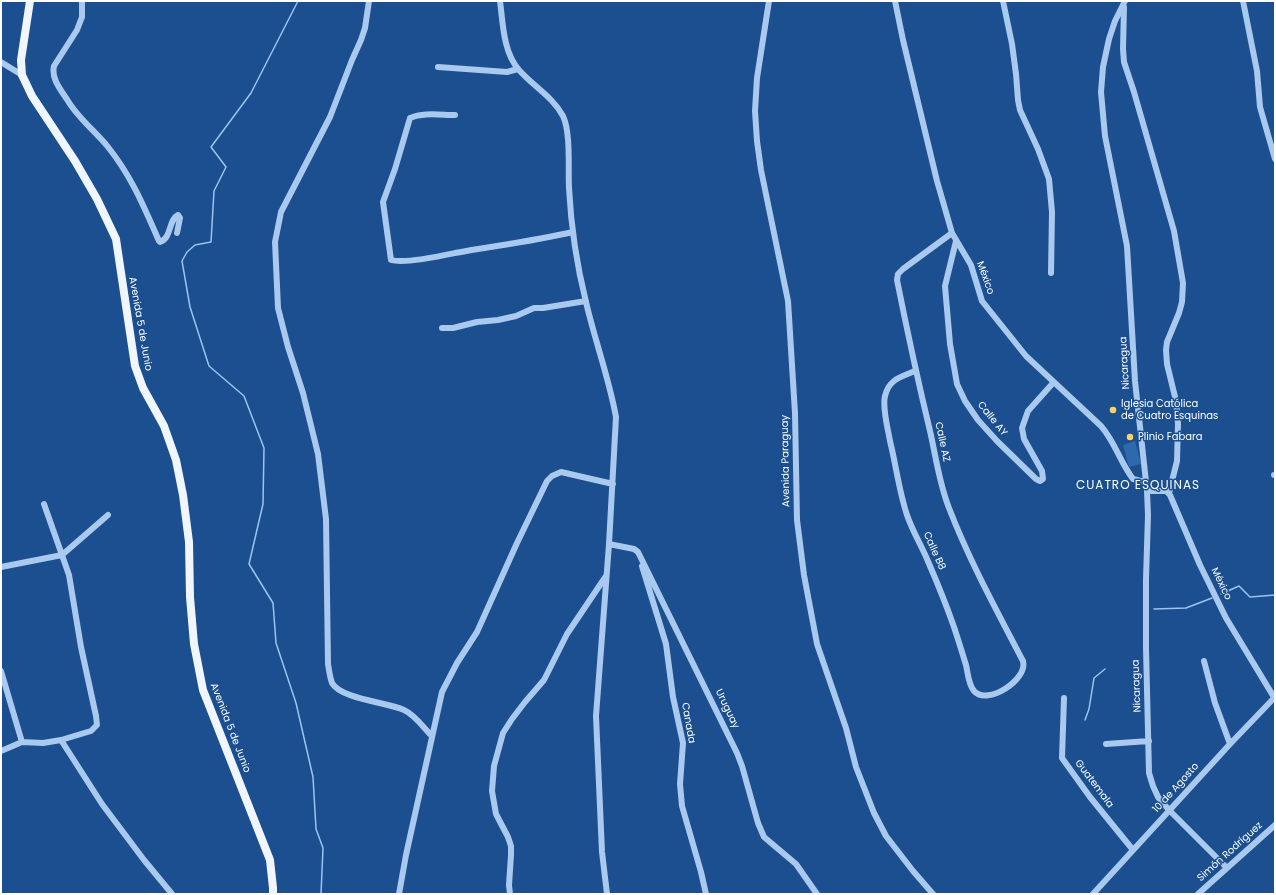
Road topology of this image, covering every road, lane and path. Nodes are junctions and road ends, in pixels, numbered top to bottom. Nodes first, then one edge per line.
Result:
1 (30, 1) edge
2 (82, 1) edge
3 (368, 1) edge
4 (500, 1) edge
5 (769, 1) edge
6 (895, 1) edge
7 (1003, 1) edge
8 (1243, 1) edge
9 (1125, 3) edge
10 (1, 62) edge
11 (438, 67) dead end
12 (518, 70) junction
13 (22, 75) junction
14 (455, 115) dead end
15 (1275, 159) edge
16 (573, 232) junction
17 (177, 233) dead end
18 (952, 233) junction
19 (956, 241) junction
20 (1051, 273) dead end
21 (586, 301) junction
22 (442, 328) dead end
23 (915, 370) junction
24 (1054, 383) junction
25 (1145, 482) junction
26 (613, 484) junction
27 (1147, 490) junction
28 (1169, 493) junction
29 (44, 504) dead end
30 (108, 515) dead end
31 (610, 544) junction
32 (62, 555) junction
33 (640, 556) junction
34 (1, 568) edge
35 (606, 575) junction
36 (1204, 661) dead end
37 (1024, 666) joint
38 (1, 671) edge
39 (1064, 698) dead end
40 (1275, 698) edge
41 (431, 735) junction
42 (62, 740) junction
43 (1149, 741) junction
44 (22, 742) junction
45 (1106, 744) dead end
46 (1230, 744) junction
47 (1, 751) edge
48 (1169, 810) junction
49 (1275, 826) edge
50 (1133, 850) junction
51 (1227, 868) junction
52 (1096, 893) edge
53 (172, 894) edge
54 (273, 894) edge
55 (399, 894) edge
56 (510, 894) edge
57 (607, 894) edge
58 (706, 894) edge
59 (817, 894) edge
60 (933, 894) edge
61 (1198, 894) edge

1 - 13 main road, Avenida 5 de Junio
2 - 17 street
3 - 41 street
4 - 12 street
5 - 60 street, Avenida Paraguay
6 - 18 street, México
7 - 20 street
8 - 15 street
9 - 25 street, Nicaragua
9 - 28 street
10 - 13 street
11 - 12 street
12 - 16 street
13 - 54 main road, Avenida 5 de Junio
14 - 16 street
16 - 21 street
18 - 19 street, México
18 - 23 street, Calle AZ
19 - 24 street, México
19 - 24 street, Calle AY
21 - 22 street
21 - 26 street
23 - 37 street, Calle AZ
23 - 37 street, Calle B8
24 - 25 street, México
25 - 27 street, Nicaragua
26 - 31 street
26 - 41 street
27 - 28 street
27 - 43 street, Nicaragua
28 - 40 street, México
29 - 32 street
30 - 32 street
31 - 33 street
31 - 35 street
32 - 34 street
32 - 42 street
33 - 58 street, Canada
33 - 59 street, Uruguay
35 - 56 street
35 - 57 street
36 - 46 street
38 - 44 street
39 - 50 street, Guatemala
40 - 46 street, 10 de Agosto
41 - 55 street
42 - 44 street
42 - 53 street
43 - 45 street
43 - 48 street, Nicaragua
44 - 47 street
46 - 48 street, 10 de Agosto
48 - 50 street, 10 de Agosto
48 - 51 street, Nicaragua
49 - 51 street, Simón Rodríguez
50 - 52 street, 10 de Agosto
51 - 61 street, Simón Rodríguez

